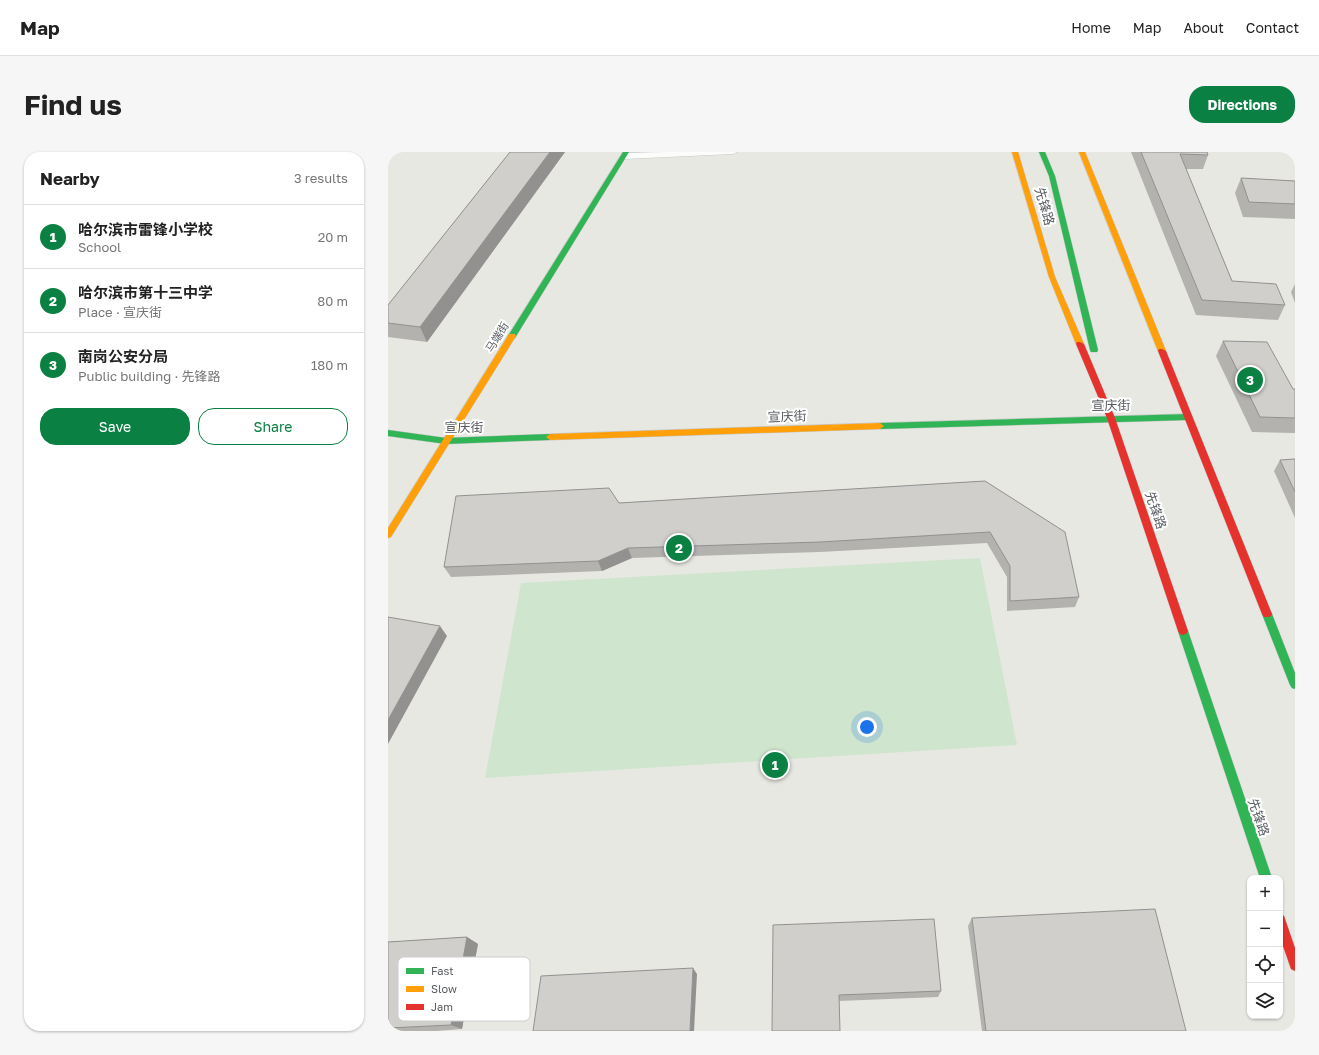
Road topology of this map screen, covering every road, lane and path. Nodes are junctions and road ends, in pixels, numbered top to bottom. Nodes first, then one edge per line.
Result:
1 (733, 152) edge
2 (1015, 152) edge
3 (1042, 152) edge
4 (1082, 152) edge
5 (625, 154) edge
6 (1111, 418) junction
7 (1188, 418) junction
8 (388, 433) edge
9 (446, 441) junction
10 (388, 535) edge
11 (1295, 685) edge
12 (1265, 875) edge
13 (1283, 929) edge
14 (1295, 965) edge

1 - 5 lane
2 - 6 main road, 先锋路
3 - 6 main road
4 - 7 main road
5 - 9 main road, 马端街
6 - 7 main road, 宣庆街
6 - 9 main road, 宣庆街
6 - 12 main road, 先锋路
7 - 11 main road
8 - 9 main road, 宣庆街
9 - 10 main road, 马端街
13 - 14 main road

